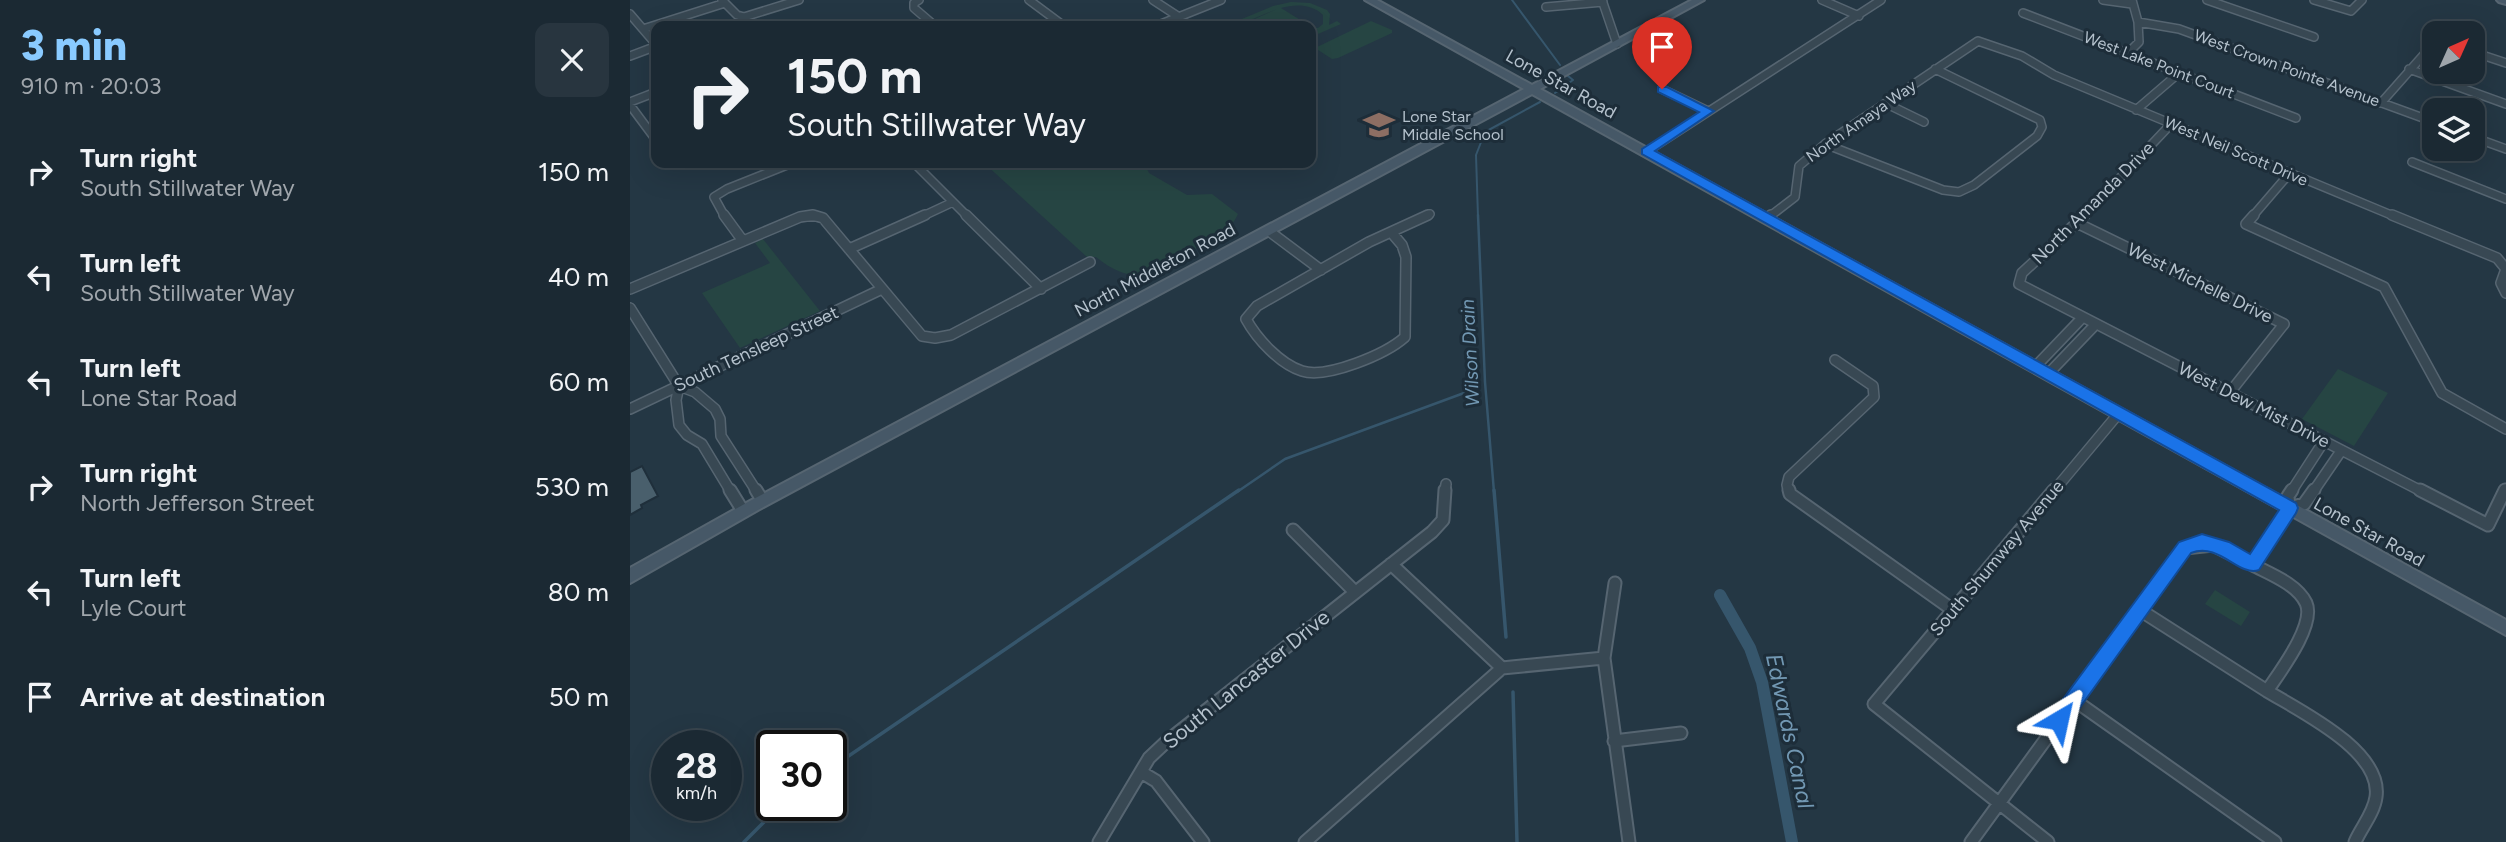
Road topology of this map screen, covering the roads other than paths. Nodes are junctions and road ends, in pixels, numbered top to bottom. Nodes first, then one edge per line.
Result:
1 (799, 0) edge
2 (1028, 0) edge
3 (1153, 0) edge
4 (1221, 0) edge
5 (1370, 0) edge
6 (1699, 0) edge
7 (1822, 0) edge
8 (1881, 0) edge
9 (2104, 0) edge
10 (2207, 0) edge
11 (2314, 0) edge
12 (2362, 0) edge
13 (1603, 1) edge
14 (723, 2) edge
15 (916, 2) edge
16 (2132, 2) edge
17 (1546, 7) dead end
18 (2023, 13) dead end
19 (630, 14) edge
20 (1859, 16) junction
21 (1179, 17) junction
22 (667, 21) edge
23 (929, 21) edge
24 (1057, 21) edge
25 (1169, 21) edge
26 (2138, 22) junction
27 (651, 26) edge
28 (643, 29) junction
29 (2314, 37) dead end
30 (651, 38) edge
31 (1978, 41) joint
32 (1617, 44) junction
33 (651, 48) edge
34 (2128, 53) junction
35 (2422, 55) edge
36 (630, 56) edge
37 (2485, 56) edge
38 (2506, 63) edge
39 (1935, 69) junction
40 (2409, 69) junction
41 (2179, 73) junction
42 (1534, 89) junction
43 (1662, 89) dead end
44 (651, 94) edge
45 (630, 103) edge
46 (2381, 103) junction
47 (1887, 104) junction
48 (2506, 104) edge
49 (2136, 110) junction
50 (1708, 111) junction
51 (2296, 118) dead end
52 (2422, 118) edge
53 (1924, 122) dead end
54 (2171, 124) junction
55 (651, 133) edge
56 (2485, 141) edge
57 (1825, 144) junction
58 (2506, 149) edge
59 (1646, 152) junction
60 (2412, 162) dead end
61 (780, 168) edge
62 (919, 168) edge
63 (2289, 174) junction
64 (2506, 199) edge
65 (953, 202) junction
66 (1430, 214) dead end
67 (1768, 218) junction
68 (2077, 223) junction
69 (1269, 231) junction
70 (1391, 232) junction
71 (743, 241) junction
72 (849, 249) junction
73 (1090, 262) dead end
74 (1321, 270) junction
75 (2019, 284) joint
76 (630, 289) edge
77 (882, 289) junction
78 (1041, 289) junction
79 (2506, 293) edge
80 (630, 308) edge
81 (2082, 318) junction
82 (2095, 325) junction
83 (1835, 360) dead end
84 (2042, 370) junction
85 (679, 386) junction
86 (2231, 391) junction
87 (630, 409) edge
88 (2119, 412) junction
89 (2506, 429) edge
90 (2324, 441) junction
91 (2342, 450) junction
92 (1446, 484) dead end
93 (2506, 489) edge
94 (762, 500) junction
95 (2290, 508) junction
96 (743, 511) junction
97 (1293, 530) dead end
98 (1391, 564) junction
99 (2253, 565) junction
100 (630, 576) edge
101 (1615, 583) dead end
102 (1355, 592) junction
103 (1953, 610) junction
104 (2140, 610) junction
105 (2506, 628) edge
106 (1604, 658) junction
107 (1502, 668) junction
108 (2267, 691) junction
109 (2074, 699) junction
110 (1681, 733) dead end
111 (1614, 741) junction
112 (1141, 772) junction
113 (1998, 803) junction
114 (1099, 842) edge
115 (1203, 842) edge
116 (1305, 842) edge
117 (1629, 842) edge
118 (1971, 842) edge
119 (2048, 842) edge
120 (2275, 842) edge
121 (2355, 842) edge

1 - 14 street
2 - 24 street
3 - 21 street
4 - 21 street
5 - 42 main road, Lone Star Road
6 - 32 main road, North Middleton Road
7 - 20 street
8 - 20 street
9 - 16 street
10 - 29 street
11 - 12 street
13 - 17 street
13 - 32 street
14 - 22 street
15 - 23 street
16 - 26 street
18 - 34 street, West Lake Point Court
19 - 28 street
20 - 50 street
21 - 25 street
26 - 34 street
26 - 46 street, West Crown Pointe Avenue
27 - 28 street
28 - 30 street
31 - 39 street, North Amaya Way
31 - 49 street, West Neil Scott Drive
32 - 42 main road, North Middleton Road
33 - 36 street
34 - 41 street, West Lake Point Court
35 - 40 street
37 - 38 street
39 - 47 street, North Amaya Way
39 - 57 street
40 - 46 street
40 - 48 street
41 - 49 street
41 - 51 street, West Lake Point Court
42 - 59 main road, Lone Star Road
42 - 69 main road, North Middleton Road
43 - 50 street
44 - 45 street
45 - 55 street
46 - 52 street, West Crown Pointe Avenue
47 - 53 street
47 - 57 street, North Amaya Way
49 - 54 street, West Neil Scott Drive
50 - 59 street
54 - 63 street, West Neil Scott Drive
54 - 68 street, North Amanda Drive
56 - 58 street
57 - 67 street, North Amaya Way
59 - 67 main road, Lone Star Road
60 - 64 street
61 - 71 street
62 - 65 street
63 - 79 street, West Neil Scott Drive
63 - 89 street
65 - 72 street
65 - 78 street
66 - 70 street
67 - 84 main road, Lone Star Road
68 - 75 street, North Amanda Drive
68 - 86 street, West Michelle Drive
69 - 74 street
69 - 94 main road, North Middleton Road
70 - 74 street
70 - 74 street
71 - 72 street
71 - 76 street
72 - 77 street
73 - 78 street
75 - 81 street, West Dew Mist Drive
77 - 78 street
77 - 85 street, South Tensleep Street
80 - 85 street
81 - 82 street, West Dew Mist Drive
81 - 84 street
82 - 84 street
82 - 86 street, West Dew Mist Drive
83 - 103 street
84 - 88 main road, Lone Star Road
85 - 87 street, South Tensleep Street
85 - 94 street
85 - 96 street
86 - 90 street, West Dew Mist Drive
88 - 95 main road, Lone Star Road
88 - 103 street, South Shumway Avenue
90 - 91 street, West Dew Mist Drive
90 - 95 street
91 - 93 street, West Dew Mist Drive
91 - 95 street
92 - 98 street, South Lancaster Drive
94 - 96 main road, North Middleton Road
95 - 99 street
95 - 105 main road, Lone Star Road
96 - 100 main road, North Middleton Road
97 - 102 street
98 - 102 street, South Lancaster Drive
98 - 107 street
99 - 104 street
99 - 108 street
101 - 106 street
102 - 112 street, South Lancaster Drive
103 - 113 street, South Shumway Avenue
104 - 108 street
104 - 109 street
106 - 107 street
106 - 111 street
107 - 116 street
108 - 121 street
109 - 113 street
109 - 120 street
110 - 111 street
111 - 117 street
112 - 114 street, South Lancaster Drive
112 - 115 street
113 - 118 street
113 - 119 street

